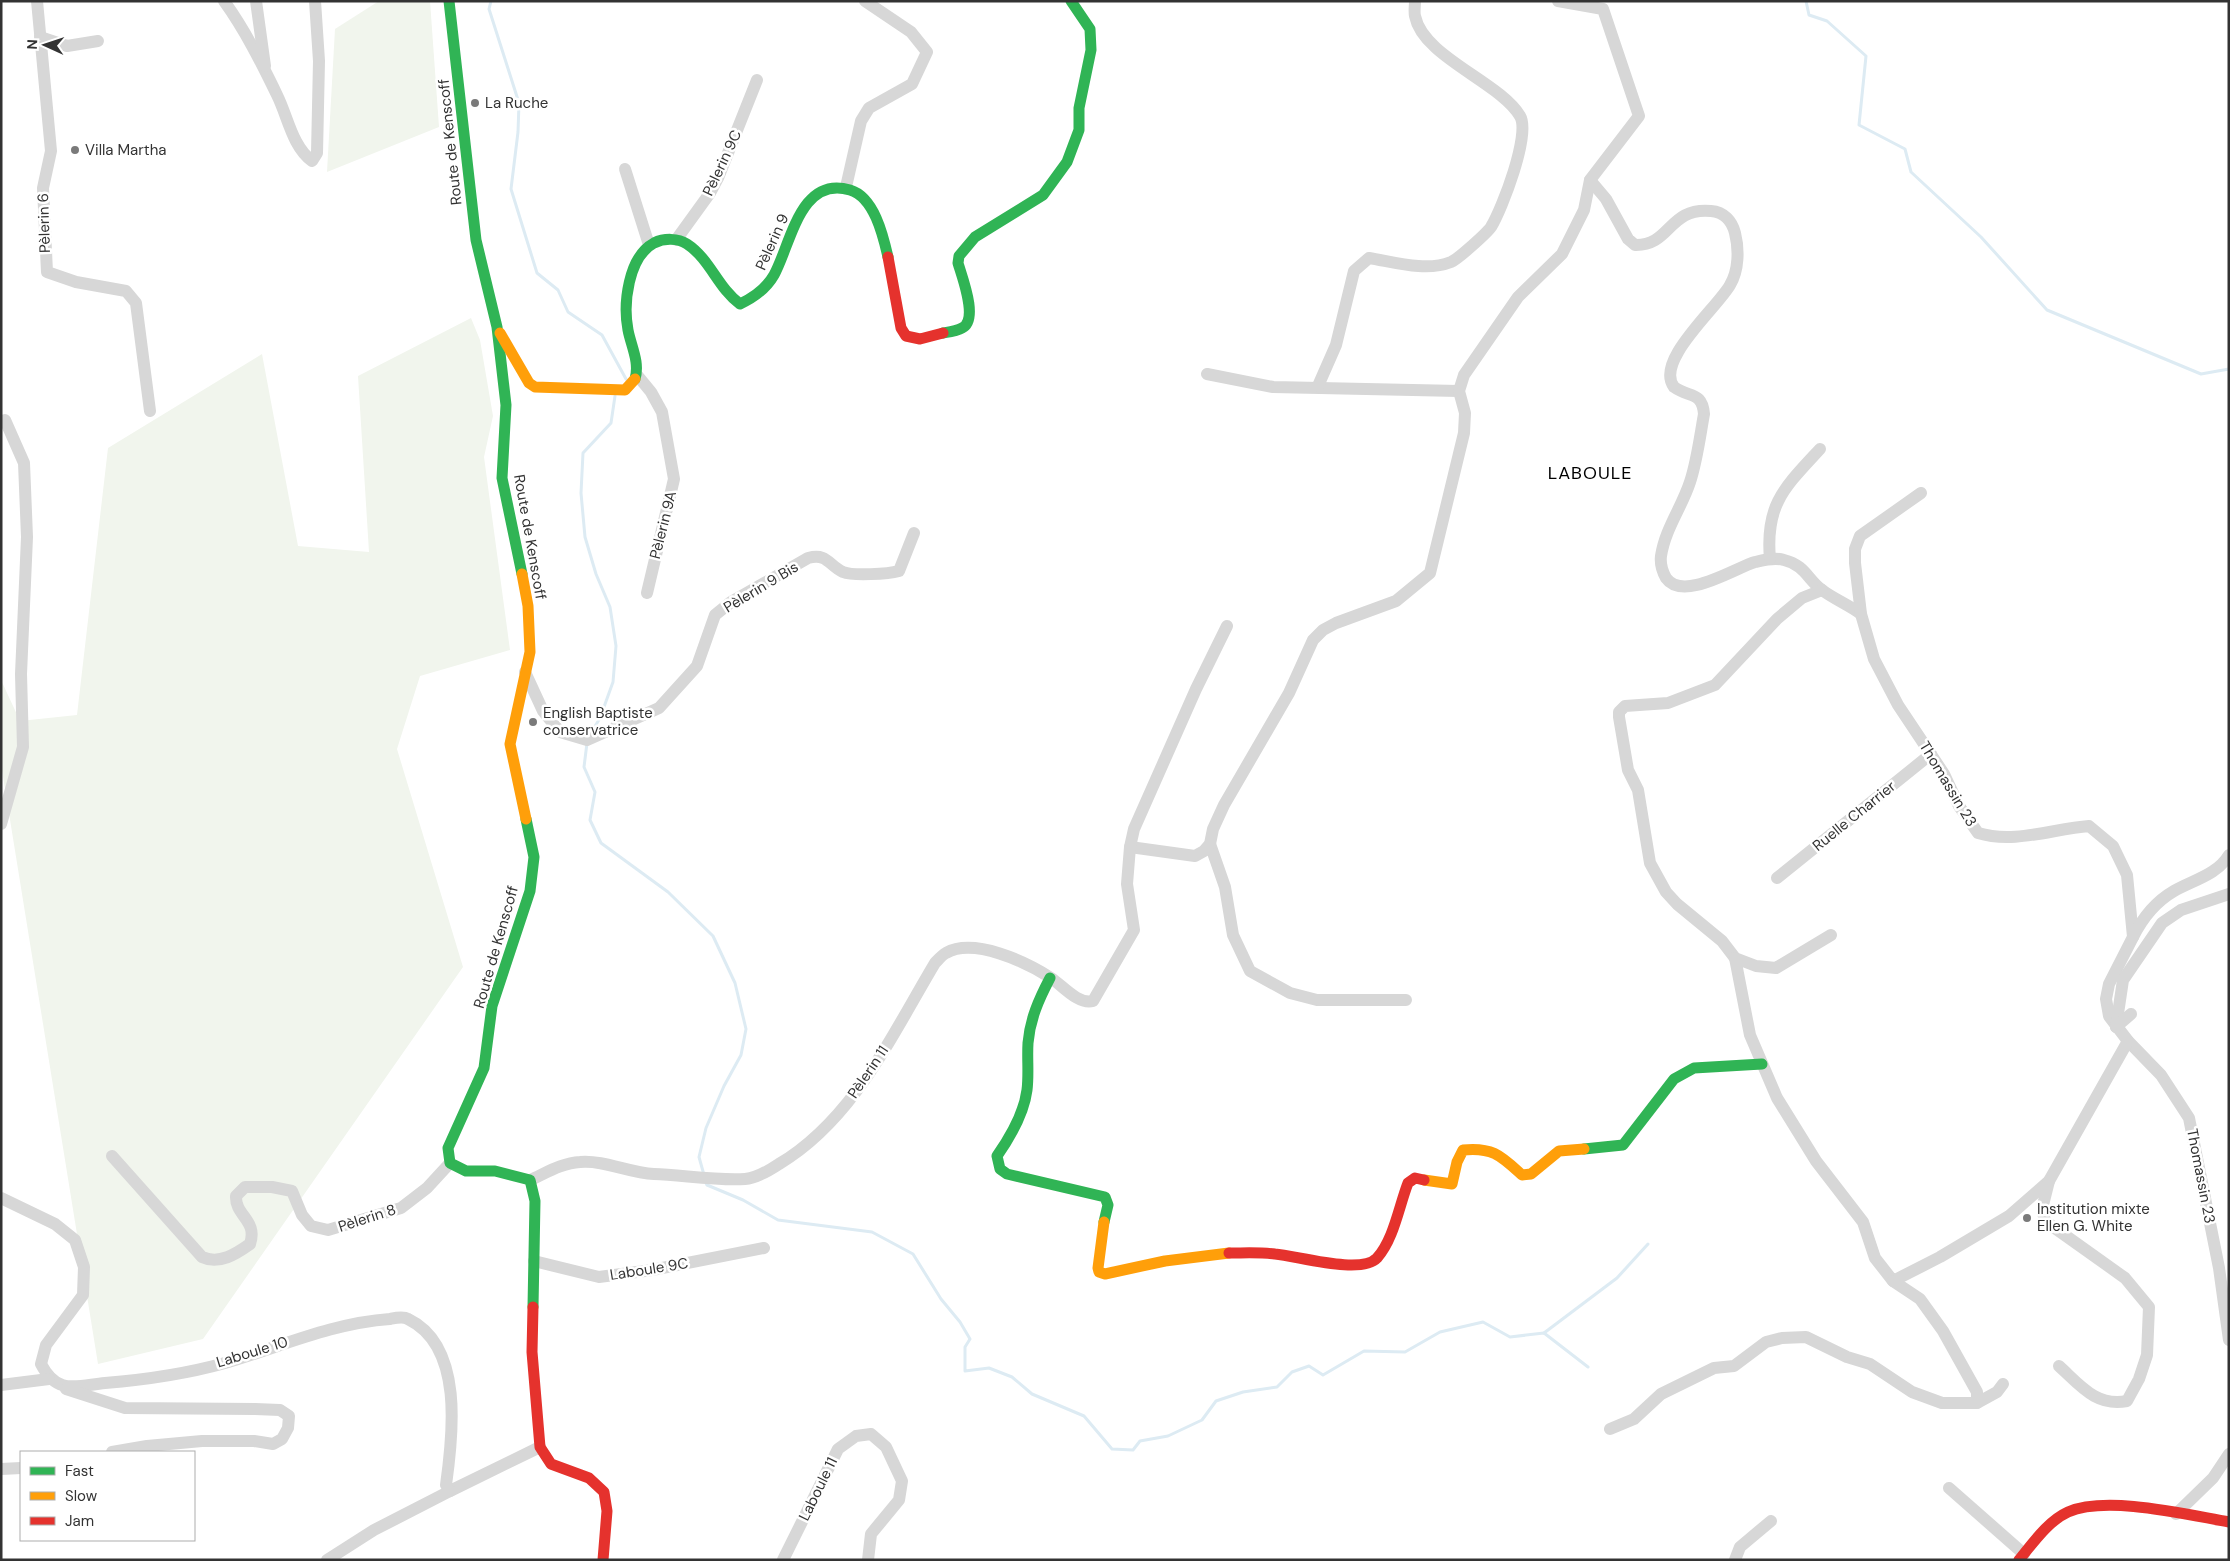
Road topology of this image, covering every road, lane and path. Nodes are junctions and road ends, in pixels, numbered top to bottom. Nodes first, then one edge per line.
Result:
1 (37, 1) edge
2 (224, 1) edge
3 (256, 1) edge
4 (315, 1) edge
5 (865, 1) edge
6 (1071, 1) edge
7 (1415, 1) edge
8 (1558, 1) edge
9 (448, 5) edge
10 (40, 37) junction
11 (98, 41) dead end
12 (267, 76) junction
13 (757, 80) dead end
14 (625, 169) dead end
15 (1590, 180) junction
16 (846, 187) junction
17 (676, 240) junction
18 (649, 245) junction
19 (497, 327) junction
20 (1207, 374) dead end
21 (637, 375) junction
22 (1318, 386) junction
23 (1459, 390) junction
24 (150, 411) dead end
25 (6, 420) dead end
26 (1820, 449) dead end
27 (1921, 493) dead end
28 (914, 533) dead end
29 (1770, 558) junction
30 (1822, 590) junction
31 (647, 593) dead end
32 (1861, 614) junction
33 (1227, 626) dead end
34 (524, 671) junction
35 (1931, 754) junction
36 (1, 824) edge
37 (1210, 844) junction
38 (1130, 847) junction
39 (2229, 855) edge
40 (1777, 878) dead end
41 (2229, 894) edge
42 (1831, 935) dead end
43 (2133, 937) junction
44 (1735, 958) junction
45 (1050, 978) junction
46 (1406, 1000) dead end
47 (2131, 1014) dead end
48 (2116, 1026) junction
49 (2128, 1041) junction
50 (1762, 1064) junction
51 (112, 1156) dead end
52 (450, 1163) junction
53 (530, 1180) junction
54 (2049, 1181) junction
55 (1, 1198) edge
56 (764, 1248) dead end
57 (534, 1261) junction
58 (1893, 1281) junction
59 (2229, 1340) edge
60 (2059, 1366) dead end
61 (49, 1378) junction
62 (2003, 1384) dead end
63 (1, 1385) edge
64 (63, 1387) junction
65 (1977, 1403) junction
66 (1610, 1429) dead end
67 (540, 1447) junction
68 (118, 1451) edge
69 (2229, 1454) edge
70 (20, 1468) edge
71 (1, 1469) edge
72 (1949, 1488) dead end
73 (450, 1491) junction
74 (2176, 1514) junction
75 (1771, 1521) dead end
76 (2229, 1522) edge
77 (2022, 1557) edge
78 (327, 1560) edge
79 (603, 1560) edge
80 (783, 1560) edge
81 (868, 1560) edge
82 (1735, 1560) edge

1 - 10 street, Pèlerin 6
2 - 12 street
3 - 12 street
4 - 12 street
5 - 16 street
6 - 16 street
7 - 22 street
8 - 15 street
9 - 19 street, Route de Kenscoff
10 - 11 street
10 - 24 street, Pèlerin 6
13 - 17 street, Pèlerin 9C
14 - 18 street
15 - 23 street
15 - 29 street
16 - 17 street, Pèlerin 9
17 - 18 street
18 - 21 street
19 - 21 street
19 - 34 street, Route de Kenscoff
20 - 22 street
21 - 31 street, Pèlerin 9A
22 - 23 street
23 - 37 street
25 - 36 street
26 - 29 street
27 - 32 street, Thomassin 23
28 - 34 street, Pèlerin 9 Bis
29 - 30 street
30 - 32 street
30 - 44 street
32 - 35 street, Thomassin 23
33 - 38 street
34 - 52 street, Route de Kenscoff
35 - 40 street, Ruelle Charrier
35 - 43 street, Thomassin 23
37 - 38 street
37 - 46 street
38 - 45 street, Pèlerin 11
39 - 43 street
41 - 48 street
42 - 44 street
43 - 48 street, Thomassin 23
44 - 50 street
45 - 50 street
45 - 53 street, Pèlerin 11
47 - 48 street
48 - 49 street, Thomassin 23
49 - 54 street
49 - 59 street, Thomassin 23
50 - 58 street
51 - 52 street, Pèlerin 8
52 - 53 street
53 - 57 street
54 - 58 street
54 - 60 street
55 - 61 street
56 - 57 street, Laboule 9C
57 - 67 street
58 - 65 street
61 - 63 street
61 - 64 street
62 - 65 street
64 - 68 street
64 - 73 street, Laboule 10
65 - 66 street
67 - 73 street
67 - 79 street
69 - 74 street
70 - 71 street
72 - 77 street
73 - 78 street
74 - 76 street
74 - 77 street
75 - 82 street
80 - 81 street, Laboule 11

